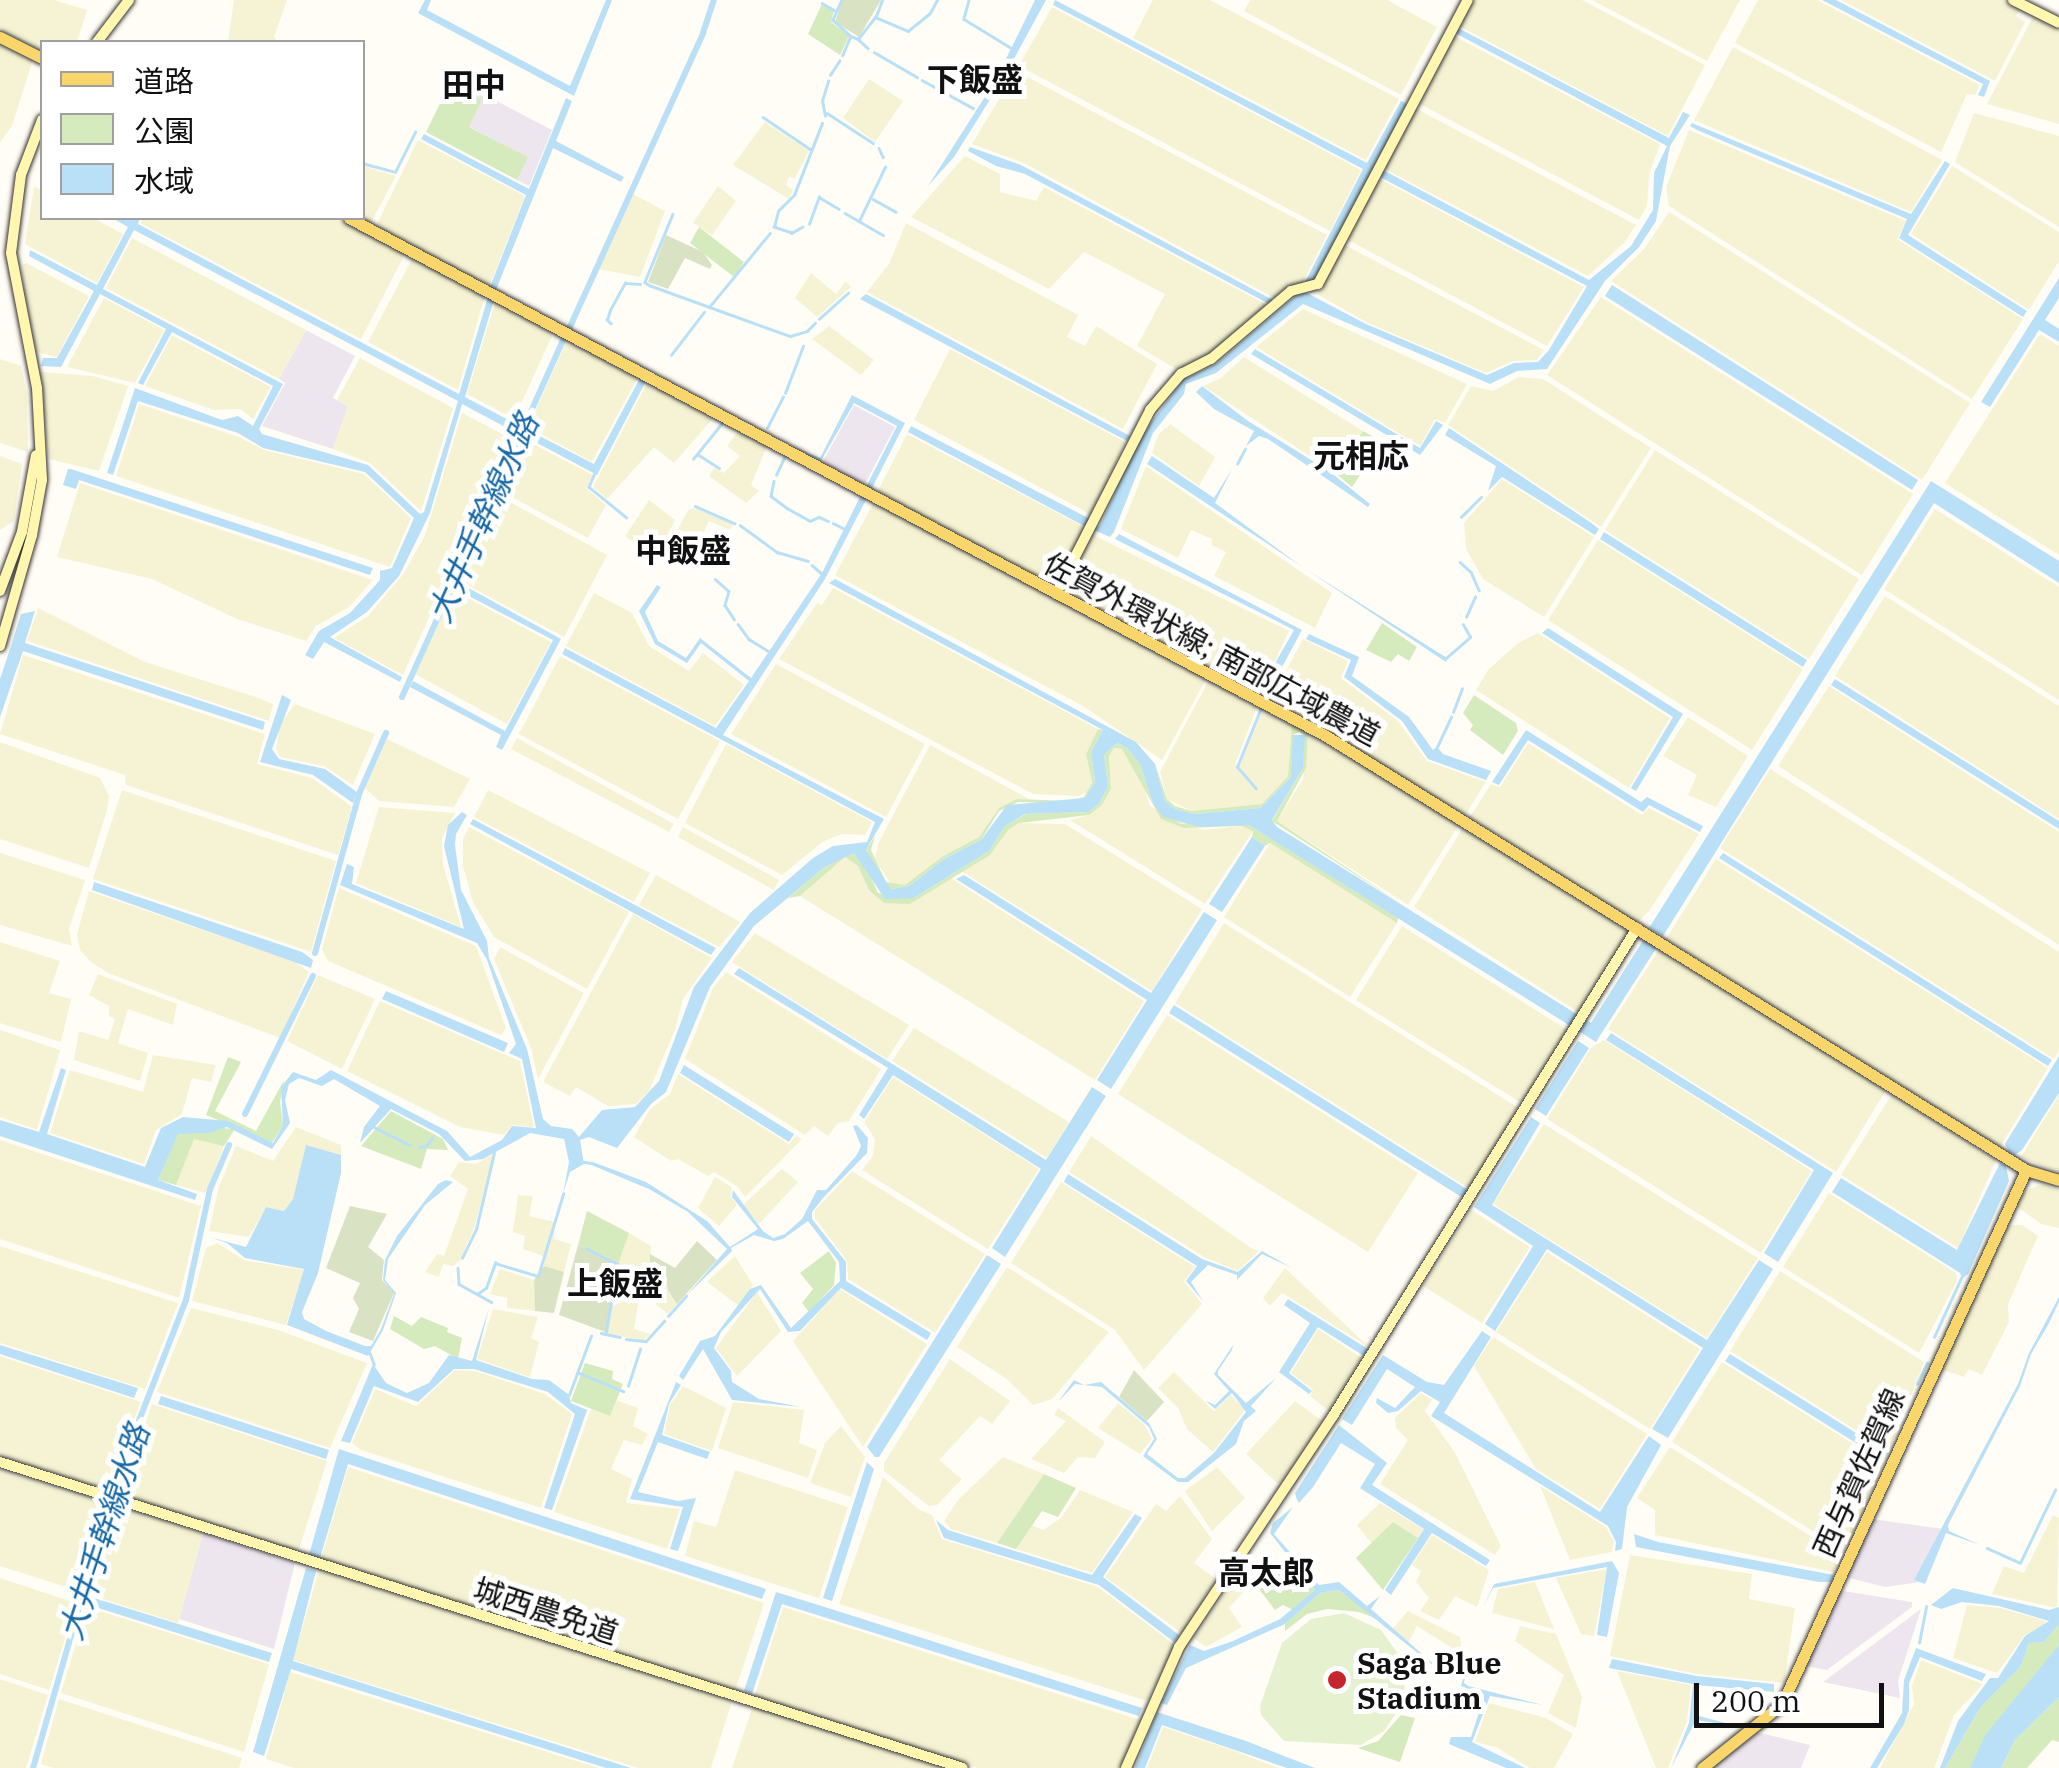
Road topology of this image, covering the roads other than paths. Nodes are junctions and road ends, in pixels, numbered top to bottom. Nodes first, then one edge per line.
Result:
1 (129, 0) edge
2 (1468, 0) edge
3 (2014, 0) edge
4 (2059, 23) edge
5 (0, 37) edge
6 (98, 40) edge
7 (40, 57) edge
8 (40, 125) edge
9 (353, 220) edge
10 (5, 253) edge
11 (40, 434) junction
12 (0, 591) edge
13 (1056, 594) junction
14 (0, 646) edge
15 (1637, 928) junction
16 (2026, 1170) junction
17 (2059, 1180) edge
18 (0, 1462) edge
19 (963, 1768) edge
20 (1126, 1768) edge
21 (1702, 1768) edge

1 - 6 street
2 - 13 street
3 - 4 street
5 - 7 main road
8 - 10 street
9 - 13 main road, 佐賀外環状線; 南部広域農道
10 - 11 street
11 - 12 street
11 - 14 street
13 - 15 main road, 佐賀外環状線; 南部広域農道
15 - 16 main road, 佐賀外環状線; 南部広域農道
15 - 20 street
16 - 17 main road, 佐賀外環状線; 南部広域農道
16 - 21 main road, 西与賀佐賀線
18 - 19 street, 城西農免道

